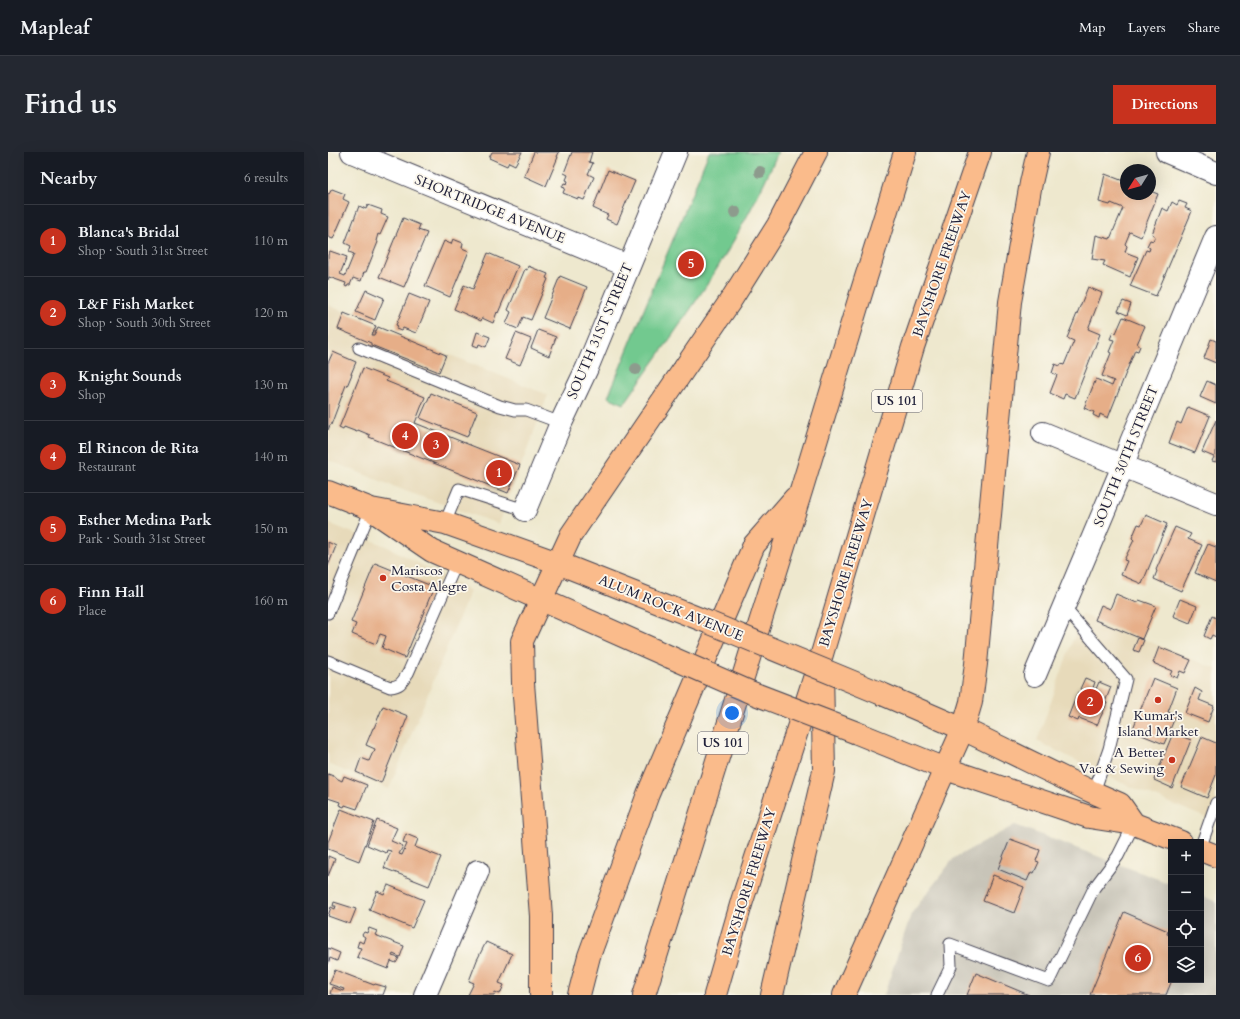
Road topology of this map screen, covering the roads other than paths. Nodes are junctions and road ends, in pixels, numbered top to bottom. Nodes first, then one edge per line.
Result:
1 (352, 152) edge
2 (676, 152) edge
3 (816, 152) edge
4 (905, 152) edge
5 (980, 152) edge
6 (1038, 152) edge
7 (1167, 152) edge
8 (1216, 173) edge
9 (1216, 237) edge
10 (628, 266) junction
11 (359, 348) dead end
12 (561, 422) junction
13 (1043, 433) dead end
14 (1123, 466) junction
15 (801, 491) junction
16 (328, 492) edge
17 (1216, 504) edge
18 (370, 509) junction
19 (524, 510) joint
20 (445, 523) junction
21 (457, 562) junction
22 (558, 563) junction
23 (541, 600) junction
24 (1063, 606) junction
25 (328, 612) edge
26 (822, 654) junction
27 (328, 661) edge
28 (1035, 675) dead end
29 (964, 729) junction
30 (946, 769) junction
31 (1094, 792) junction
32 (1216, 803) edge
33 (1134, 824) junction
34 (1173, 839) edge
35 (1203, 839) edge
36 (1204, 851) edge
37 (1216, 856) edge
38 (478, 872) dead end
39 (425, 995) edge
40 (541, 995) edge
41 (579, 995) edge
42 (644, 995) edge
43 (715, 995) edge
44 (772, 995) edge
45 (844, 995) edge
46 (937, 995) edge

1 - 10 street, SHORTRIDGE AVENUE
2 - 10 street, SOUTH 31ST STREET
3 - 22 main road
4 - 15 main road, US 101
5 - 26 main road, BAYSHORE FREEWAY / US 101
6 - 29 main road
7 - 8 street
9 - 14 street, SOUTH 30TH STREET
10 - 12 street, SOUTH 31ST STREET
11 - 12 lane
12 - 19 street, SOUTH 31ST STREET
13 - 14 street
14 - 17 street
14 - 24 street, SOUTH 30TH STREET
15 - 41 main road
15 - 42 main road, US 101
16 - 18 main road, ALUM ROCK AVENUE
18 - 20 main road, ALUM ROCK AVENUE
18 - 21 main road, ALUM ROCK AVENUE
18 - 25 lane
19 - 20 lane
20 - 22 main road, ALUM ROCK AVENUE
21 - 23 main road, ALUM ROCK AVENUE
21 - 27 lane
22 - 23 main road
22 - 29 main road, ALUM ROCK AVENUE, bridge
23 - 30 main road, ALUM ROCK AVENUE, bridge
23 - 40 main road
24 - 28 street, SOUTH 30TH STREET
24 - 31 lane
26 - 43 main road, BAYSHORE FREEWAY / US 101
26 - 44 main road
29 - 30 main road
29 - 31 main road, ALUM ROCK AVENUE
30 - 33 main road, ALUM ROCK AVENUE
30 - 45 main road
31 - 33 main road, ALUM ROCK AVENUE
32 - 35 lane
33 - 34 main road, ALUM ROCK AVENUE
33 - 46 lane
36 - 37 main road
38 - 39 street

